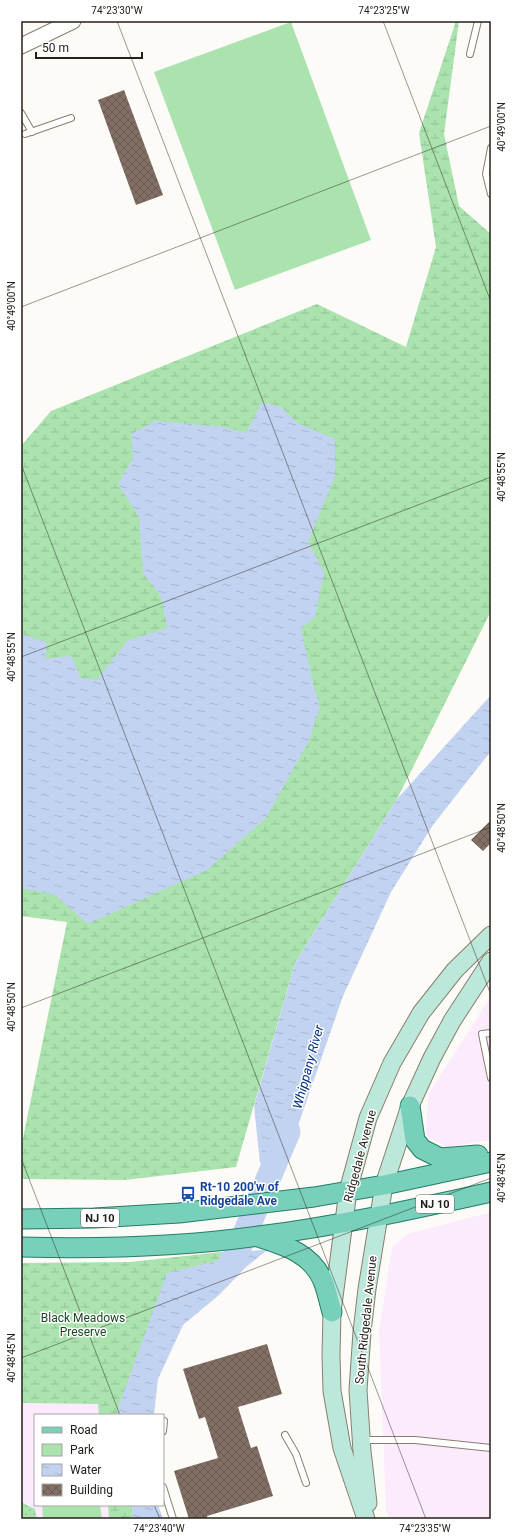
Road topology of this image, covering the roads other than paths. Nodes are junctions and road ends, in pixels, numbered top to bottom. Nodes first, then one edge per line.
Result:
1 (73, 21) edge
2 (478, 21) edge
3 (21, 46) edge
4 (470, 54) dead end
5 (21, 113) edge
6 (71, 118) dead end
7 (32, 132) junction
8 (25, 134) dead end
9 (491, 148) edge
10 (491, 194) edge
11 (491, 935) edge
12 (491, 961) edge
13 (491, 1033) edge
14 (489, 1059) edge
15 (491, 1078) edge
16 (410, 1106) junction
17 (491, 1155) edge
18 (491, 1162) edge
19 (384, 1185) junction
20 (348, 1191) junction
21 (491, 1192) edge
22 (378, 1216) junction
23 (21, 1219) edge
24 (344, 1223) junction
25 (258, 1237) junction
26 (21, 1247) edge
27 (332, 1312) junction
28 (285, 1435) dead end
29 (362, 1440) junction
30 (491, 1448) edge
31 (306, 1483) dead end
32 (164, 1490) edge
33 (173, 1519) edge
34 (368, 1519) edge

1 - 3 street
2 - 4 lane
5 - 7 lane
6 - 7 lane
7 - 8 lane
9 - 10 lane
11 - 20 main road, Ridgedale Avenue
12 - 16 main road
13 - 14 lane
14 - 15 lane
16 - 17 main road
16 - 19 main road
18 - 19 main road, NJ 10
19 - 20 main road, NJ 10
19 - 22 main road
20 - 23 main road, NJ 10
20 - 24 main road, Ridgedale Avenue
21 - 22 main road, NJ 10
22 - 24 main road, NJ 10
22 - 29 main road, South Ridgedale Avenue
24 - 25 main road, NJ 10
24 - 27 main road, South Ridgedale Avenue
25 - 26 main road, NJ 10
25 - 27 main road
27 - 34 main road, South Ridgedale Avenue
28 - 31 lane
29 - 30 lane
29 - 34 main road, South Ridgedale Avenue
32 - 33 lane

